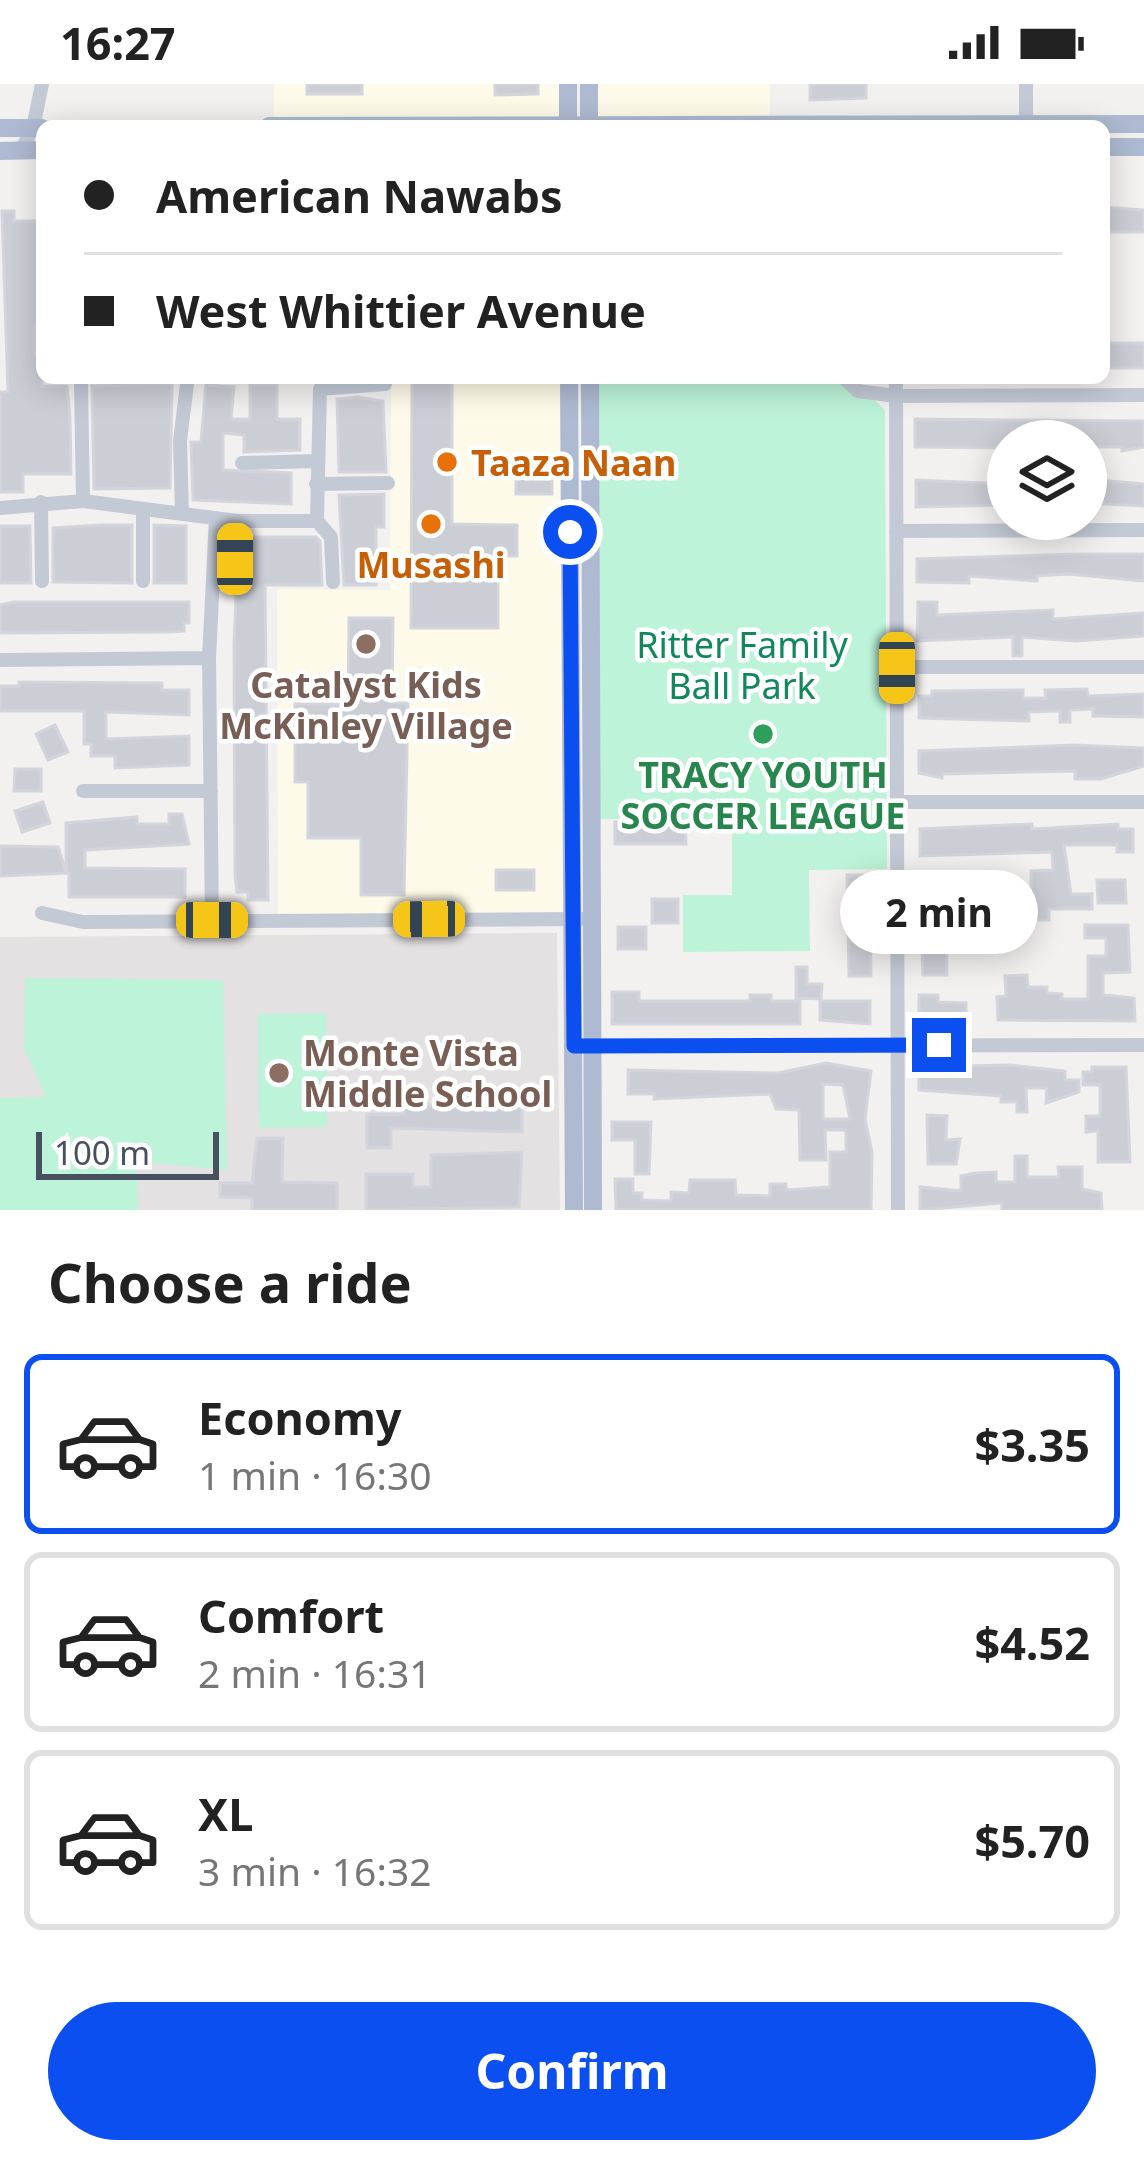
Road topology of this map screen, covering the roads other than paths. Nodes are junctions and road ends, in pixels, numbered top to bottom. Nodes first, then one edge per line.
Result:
1 (42, 84) edge
2 (568, 84) edge
3 (589, 84) edge
4 (1026, 84) edge
5 (38, 120) edge
6 (568, 120) edge
7 (589, 120) edge
8 (1026, 120) edge
9 (1110, 124) edge
10 (1144, 124) edge
11 (0, 128) edge
12 (36, 128) edge
13 (36, 129) edge
14 (1110, 147) edge
15 (1144, 147) edge
16 (36, 150) edge
17 (0, 151) edge
18 (21, 151) junction
19 (81, 384) dead end
20 (187, 384) dead end
21 (385, 384) dead end
22 (569, 384) edge
23 (590, 384) edge
24 (851, 384) edge
25 (896, 384) edge
26 (1144, 395) edge
27 (896, 396) junction
28 (317, 461) junction
29 (242, 463) dead end
30 (388, 483) dead end
31 (316, 484) junction
32 (83, 501) junction
33 (41, 502) junction
34 (0, 508) edge
35 (143, 512) junction
36 (182, 513) junction
37 (217, 518) junction
38 (237, 521) junction
39 (317, 521) junction
40 (1144, 530) edge
41 (896, 531) junction
42 (42, 581) dead end
43 (143, 581) dead end
44 (333, 582) dead end
45 (235, 584) dead end
46 (209, 658) junction
47 (0, 660) edge
48 (1144, 667) edge
49 (897, 668) junction
50 (82, 790) dead end
51 (211, 791) junction
52 (896, 802) junction
53 (1144, 802) edge
54 (42, 913) dead end
55 (582, 919) junction
56 (212, 920) junction
57 (898, 1045) junction
58 (1144, 1045) edge
59 (583, 1046) junction
60 (574, 1210) edge
61 (593, 1210) edge
62 (898, 1210) edge

1 - 5 street
2 - 6 main road
3 - 7 main road
4 - 8 street
9 - 10 main road
11 - 12 main road
13 - 18 street
14 - 15 main road
16 - 18 main road
17 - 18 main road
19 - 32 street
20 - 36 street
21 - 28 street
22 - 55 main road
23 - 55 main road
24 - 27 street
25 - 27 street
26 - 27 street
27 - 41 street
28 - 29 street
28 - 31 street
30 - 31 street
31 - 39 street
32 - 33 street
32 - 35 street
33 - 34 street
33 - 42 street
35 - 36 street
35 - 43 street
36 - 37 street
37 - 38 street
37 - 46 street
38 - 39 street
38 - 45 street
39 - 44 street
40 - 41 street
41 - 49 street
46 - 47 street
46 - 51 street
48 - 49 street
49 - 52 street
50 - 51 street
51 - 56 street
52 - 53 street
52 - 57 street
54 - 56 street
55 - 56 street
55 - 59 main road
57 - 58 street
57 - 59 street
57 - 62 street
59 - 60 main road
59 - 61 main road

